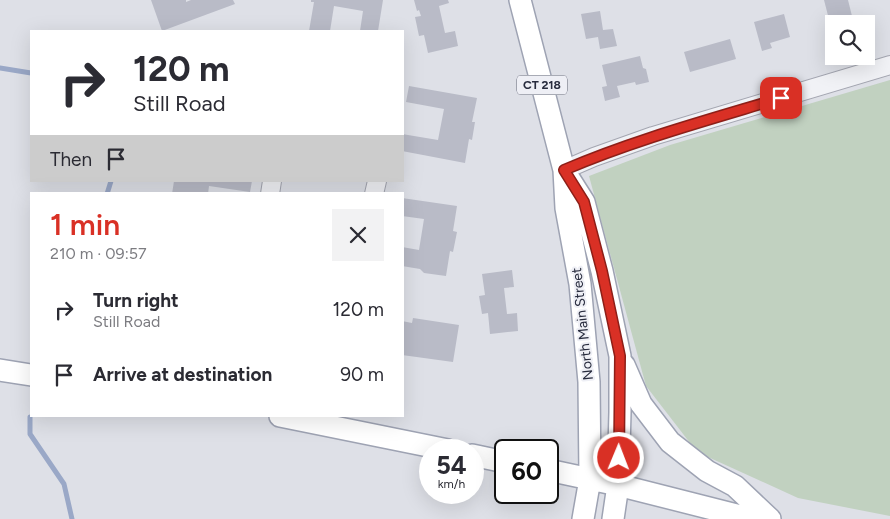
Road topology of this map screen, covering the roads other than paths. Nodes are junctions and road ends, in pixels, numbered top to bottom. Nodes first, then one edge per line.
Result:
1 (520, 0) edge
2 (890, 64) edge
3 (564, 170) junction
4 (620, 356) junction
5 (0, 370) edge
6 (30, 375) edge
7 (284, 417) edge
8 (419, 444) edge
9 (559, 472) edge
10 (590, 479) junction
11 (618, 485) junction
12 (744, 517) edge
13 (583, 519) edge
14 (613, 519) edge
15 (711, 519) edge
16 (770, 519) edge

1 - 3 main road, North Main Street / CT 218
2 - 3 street
3 - 4 main road, North Main Street / CT 218
3 - 10 main road, North Main Street / CT 218
4 - 11 main road, North Main Street / CT 218
4 - 16 main road
5 - 6 main road
7 - 8 main road
9 - 10 main road
10 - 11 main road
10 - 13 main road, CT 218
11 - 12 main road
11 - 14 main road, CT 218
12 - 15 main road

